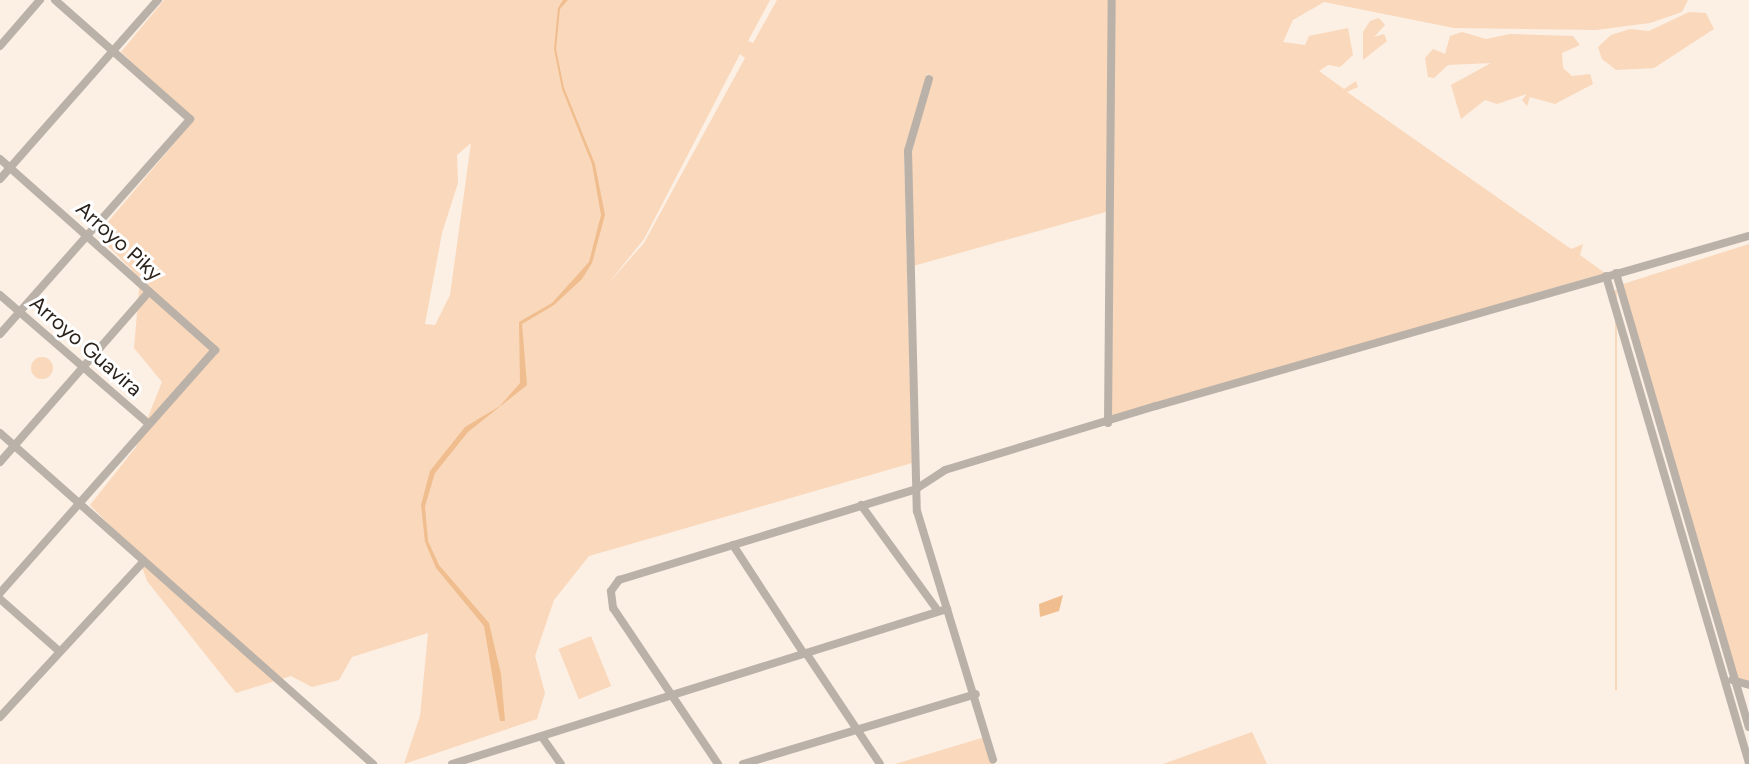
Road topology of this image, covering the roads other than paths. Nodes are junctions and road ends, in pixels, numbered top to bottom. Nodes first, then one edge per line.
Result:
1 (40, 0) edge
2 (55, 0) edge
3 (158, 0) edge
4 (1112, 0) edge
5 (0, 46) edge
6 (114, 51) junction
7 (929, 79) dead end
8 (0, 159) edge
9 (10, 168) junction
10 (0, 179) edge
11 (87, 236) junction
12 (1749, 236) edge
13 (1616, 273) junction
14 (1606, 276) junction
15 (149, 292) junction
16 (0, 295) edge
17 (19, 312) junction
18 (0, 334) edge
19 (83, 367) junction
20 (1108, 423) junction
21 (149, 424) junction
22 (0, 433) edge
23 (14, 446) junction
24 (0, 462) edge
25 (916, 489) junction
26 (80, 503) junction
27 (861, 506) junction
28 (733, 545) junction
29 (144, 561) junction
30 (0, 593) edge
31 (0, 599) edge
32 (943, 610) junction
33 (59, 651) junction
34 (805, 654) junction
35 (1722, 674) junction
36 (1736, 683) junction
37 (1749, 685) edge
38 (976, 694) junction
39 (672, 696) junction
40 (0, 717) edge
41 (1749, 727) edge
42 (857, 730) junction
43 (542, 737) junction
44 (993, 760) dead end
45 (1749, 763) edge
46 (373, 764) edge
47 (452, 764) edge
48 (561, 764) edge
49 (718, 764) edge
50 (744, 764) edge
51 (880, 764) edge

1 - 5 street
2 - 6 street
3 - 6 street
4 - 20 street
6 - 9 street
6 - 11 street
7 - 25 street
8 - 9 street, Arroyo Piky
9 - 10 street
9 - 11 street, Arroyo Piky
11 - 15 street, Arroyo Piky
11 - 17 street
12 - 13 street
13 - 14 street
13 - 36 street
14 - 20 street
14 - 35 street
15 - 19 street
15 - 21 street, Arroyo Piky
16 - 17 street, Arroyo Guavira
17 - 18 street
17 - 19 street, Arroyo Guavira
19 - 21 street, Arroyo Guavira
19 - 23 street
20 - 25 street
21 - 26 street
22 - 23 street
23 - 24 street
23 - 26 street
25 - 27 street
25 - 32 street
26 - 29 street
26 - 30 street
27 - 28 street
27 - 32 street
28 - 34 street
28 - 39 street
29 - 33 street
29 - 46 street
31 - 33 street
32 - 34 street
32 - 38 street
33 - 40 street
34 - 39 street
34 - 42 street
35 - 36 street
35 - 45 street
36 - 37 street
36 - 41 street
38 - 42 street
38 - 44 street
39 - 43 street
39 - 49 street
42 - 50 street
42 - 51 street
43 - 47 street
43 - 48 street

